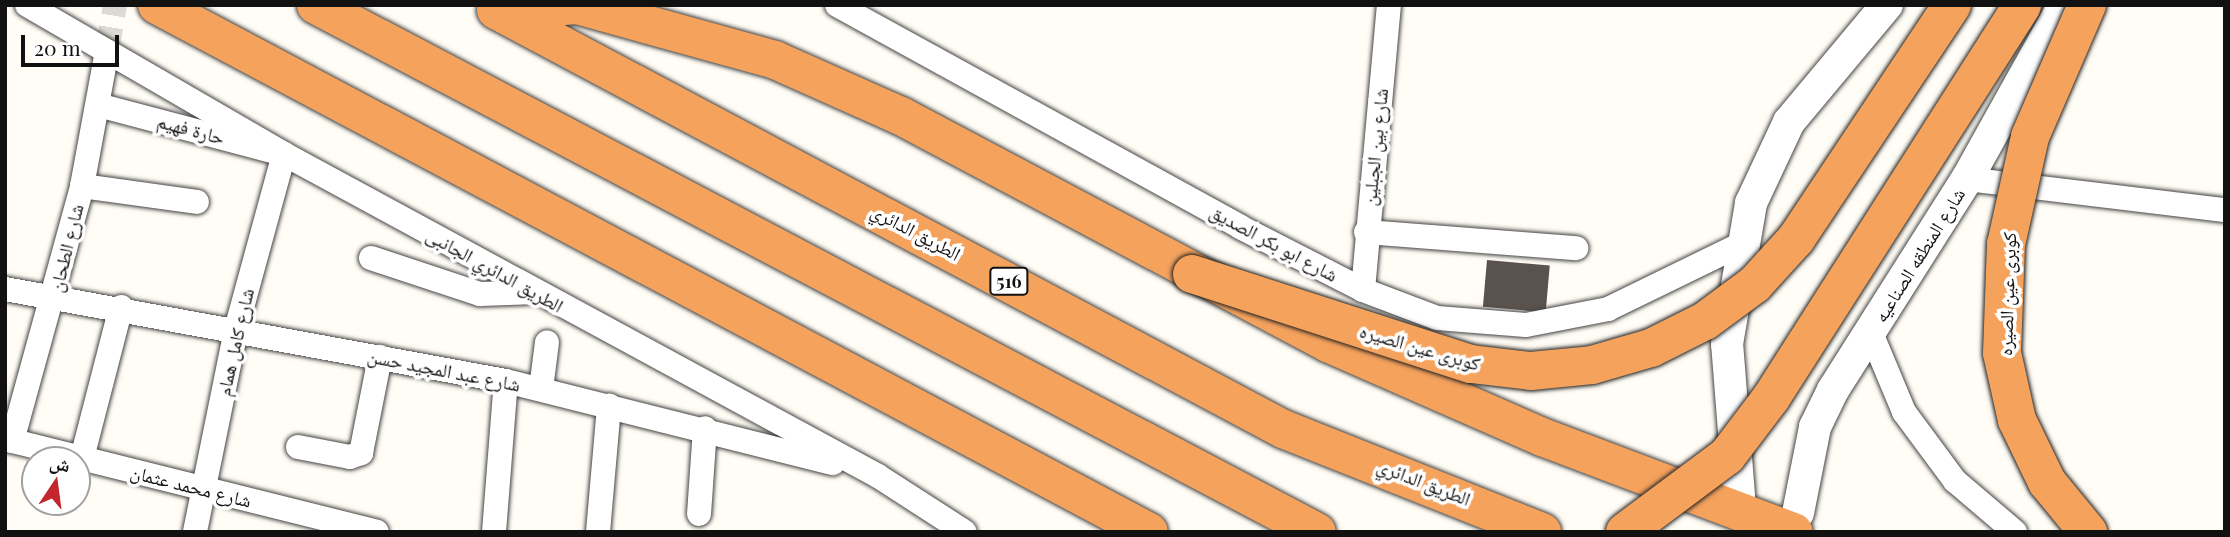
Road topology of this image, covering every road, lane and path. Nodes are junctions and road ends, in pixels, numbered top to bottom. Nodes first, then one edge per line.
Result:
1 (27, 5) edge
2 (157, 5) edge
3 (316, 5) edge
4 (837, 5) edge
5 (1389, 5) edge
6 (1887, 5) edge
7 (1952, 5) edge
8 (2022, 5) edge
9 (2064, 5) edge
10 (2087, 5) edge
11 (492, 8) edge
12 (107, 51) junction
13 (98, 105) junction
14 (284, 154) junction
15 (1967, 178) junction
16 (82, 186) junction
17 (197, 202) dead end
18 (2225, 210) edge
19 (1366, 232) junction
20 (1739, 245) junction
21 (1576, 248) dead end
22 (371, 258) dead end
23 (1192, 275) junction
24 (5, 289) edge
25 (1363, 289) junction
26 (534, 292) junction
27 (54, 296) junction
28 (121, 307) junction
29 (236, 330) junction
30 (1871, 332) junction
31 (547, 342) dead end
32 (380, 357) junction
33 (506, 381) junction
34 (541, 389) junction
35 (609, 405) junction
36 (705, 428) junction
37 (9, 440) edge
38 (33, 446) edge
39 (85, 446) edge
40 (298, 447) dead end
41 (91, 460) edge
42 (878, 476) junction
43 (202, 489) junction
44 (1739, 495) dead end
45 (699, 514) dead end
46 (1796, 522) edge
47 (195, 532) edge
48 (377, 532) edge
49 (494, 532) edge
50 (598, 532) edge
51 (965, 532) edge
52 (1149, 532) edge
53 (1317, 532) edge
54 (1542, 532) edge
55 (1625, 532) edge
56 (2015, 532) edge
57 (2088, 532) edge

1 - 12 street, الطريق الدائري الجانبى
2 - 52 highway
3 - 53 highway
4 - 25 street, شارع ابو بكر الصديق
5 - 19 street, شارع بين الجبلين
6 - 20 street
7 - 23 highway, كوبرى عين الصيره, bridge
8 - 55 highway, bridge
9 - 15 street, شارع المنطقه الصناعيه
10 - 57 highway, كوبرى عين الصيره, bridge
11 - 23 highway
11 - 54 highway, الطريق الدائري / 516
12 - 13 street, شارع الطحان
12 - 14 street, الطريق الدائري الجانبى
13 - 14 street, حارة فهيم
13 - 16 street, شارع الطحان
14 - 26 street, الطريق الدائري الجانبى
14 - 29 street, شارع كامل همام
15 - 18 street
15 - 30 street, شارع المنطقه الصناعيه
16 - 17 street
16 - 27 street, شارع الطحان
19 - 21 street
19 - 25 street, شارع بين الجبلين
20 - 25 street, شارع ابو بكر الصديق
20 - 44 street
22 - 26 street
23 - 46 highway
24 - 27 street, شارع عبد المجيد حسن
26 - 42 street, الطريق الدائري الجانبى
27 - 28 street, شارع عبد المجيد حسن
27 - 37 street, شارع الطحان
28 - 29 street, شارع عبد المجيد حسن
28 - 39 street
29 - 32 street, شارع عبد المجيد حسن
29 - 43 street, شارع كامل همام
30 - 46 street, شارع المنطقه الصناعيه
30 - 56 street
31 - 34 street
32 - 33 street, شارع عبد المجيد حسن
32 - 40 street
33 - 34 street, شارع عبد المجيد حسن
33 - 49 street
34 - 35 street, شارع عبد المجيد حسن
35 - 36 street, شارع عبد المجيد حسن
35 - 50 street
36 - 42 street, شارع عبد المجيد حسن
36 - 45 street
37 - 38 street, شارع محمد عثمان
41 - 43 street, شارع محمد عثمان
42 - 51 street, الطريق الدائري الجانبى
43 - 47 street, شارع كامل همام
43 - 48 street, شارع محمد عثمان

